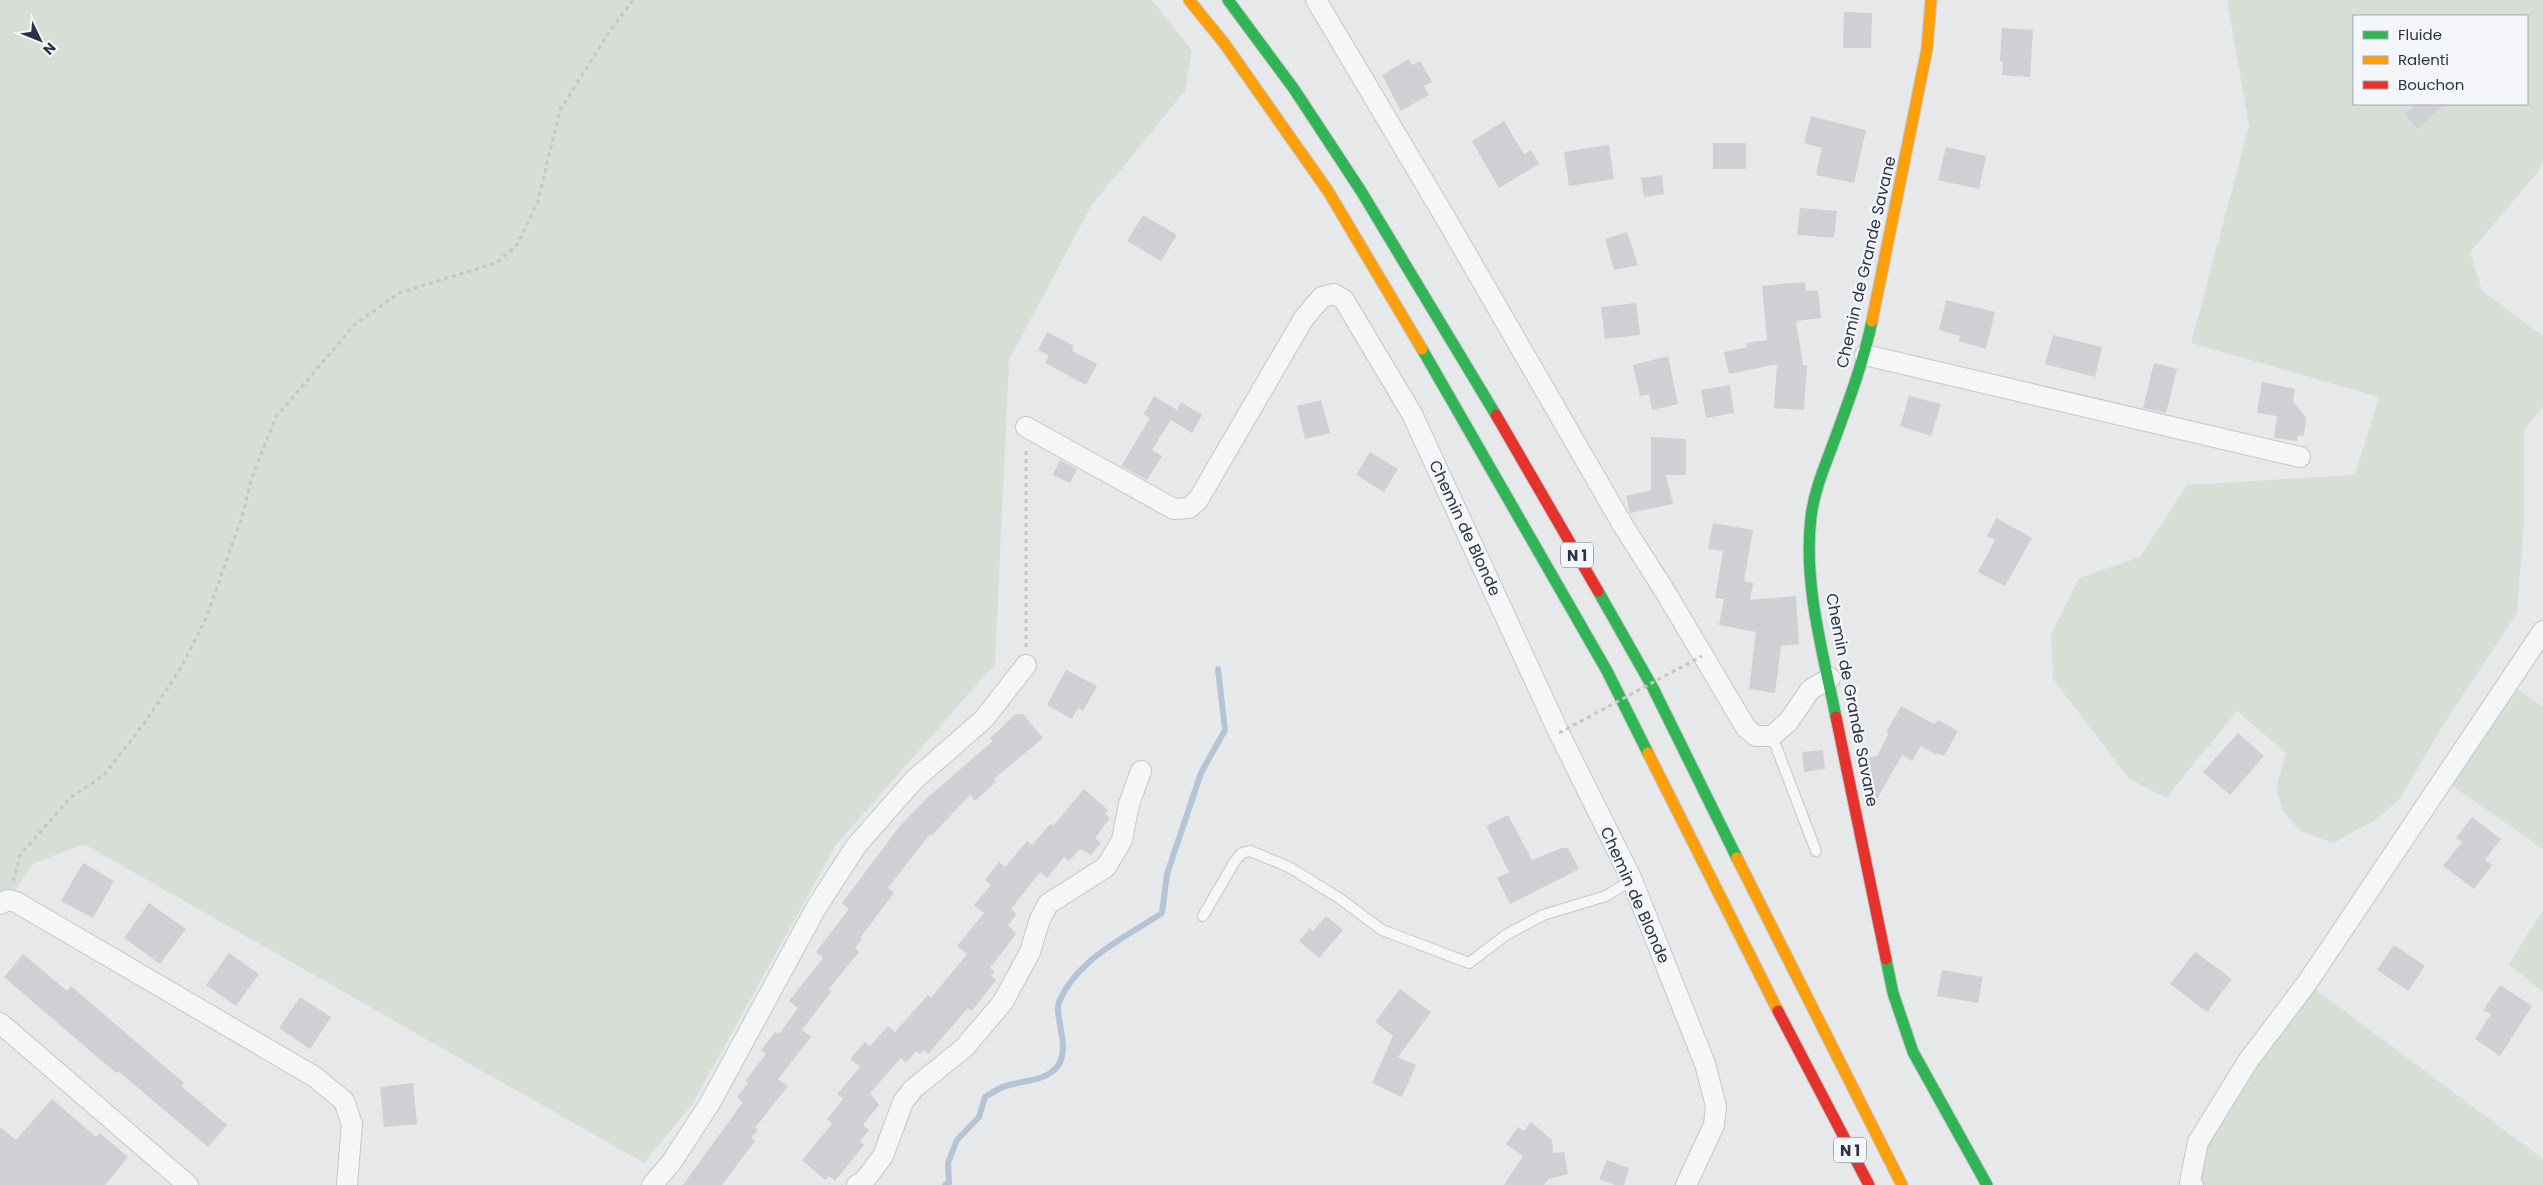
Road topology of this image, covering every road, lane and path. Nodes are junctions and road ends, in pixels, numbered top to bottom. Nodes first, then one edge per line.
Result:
1 (633, 0) edge
2 (1189, 0) edge
3 (1228, 0) edge
4 (1316, 0) edge
5 (1931, 0) edge
6 (1865, 355) junction
7 (1026, 427) joint
8 (2300, 457) dead end
9 (2543, 631) edge
10 (1702, 656) junction
11 (1026, 665) joint
12 (1830, 678) junction
13 (1559, 733) junction
14 (1772, 736) junction
15 (1141, 771) dead end
16 (1816, 851) dead end
17 (1632, 880) junction
18 (4, 902) edge
19 (1203, 916) dead end
20 (0, 1023) edge
21 (188, 1185) edge
22 (347, 1185) edge
23 (652, 1185) edge
24 (857, 1185) edge
25 (1686, 1185) edge
26 (1869, 1185) edge
27 (1902, 1185) edge
28 (1987, 1185) edge
29 (2192, 1185) edge

1 - 18 path
2 - 26 main road, N 1
3 - 27 main road, N 1
4 - 10 street
5 - 6 main road, Chemin de Grande Savane
6 - 8 street
6 - 12 main road, Chemin de Grande Savane
7 - 11 path
7 - 13 street, Chemin de Blonde
9 - 29 street
10 - 13 path, bridge
10 - 14 street
11 - 23 street
12 - 14 street
12 - 28 main road, Chemin de Grande Savane
13 - 17 street, Chemin de Blonde
14 - 16 lane
15 - 24 street
17 - 19 lane
17 - 25 street, Chemin de Blonde
18 - 22 street
20 - 21 street

